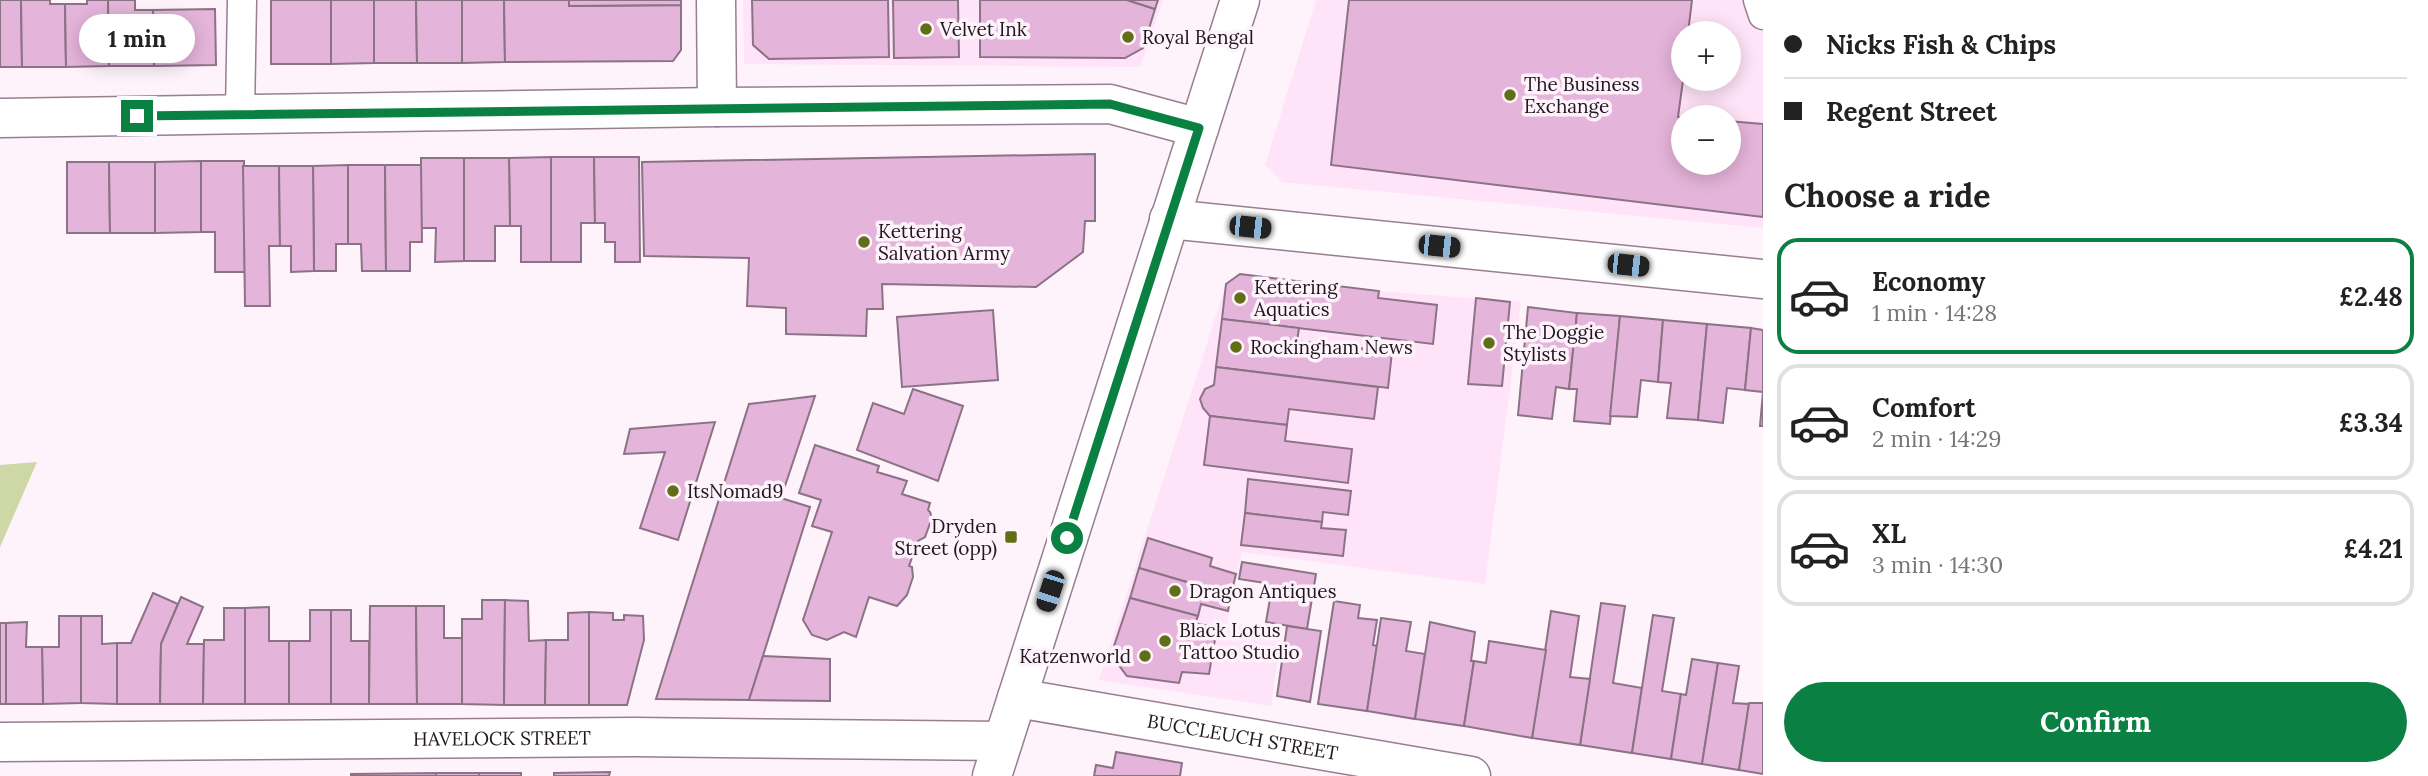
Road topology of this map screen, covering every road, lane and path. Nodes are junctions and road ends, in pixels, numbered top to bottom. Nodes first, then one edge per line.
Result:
1 (242, 0) edge
2 (716, 0) edge
3 (1240, 0) edge
4 (1758, 0) edge
5 (1763, 15) edge
6 (717, 107) junction
7 (240, 114) junction
8 (0, 118) edge
9 (1199, 128) junction
10 (1169, 219) junction
11 (1763, 279) edge
12 (1017, 698) junction
13 (0, 742) edge
14 (997, 759) edge
15 (1471, 776) edge

1 - 7 lane
2 - 6 street
3 - 9 street
4 - 5 lane
6 - 7 street
6 - 9 street
7 - 8 street
9 - 10 street
10 - 11 street
10 - 12 street
12 - 14 street
12 - 15 street, BUCCLEUCH STREET
13 - 14 street, HAVELOCK STREET

